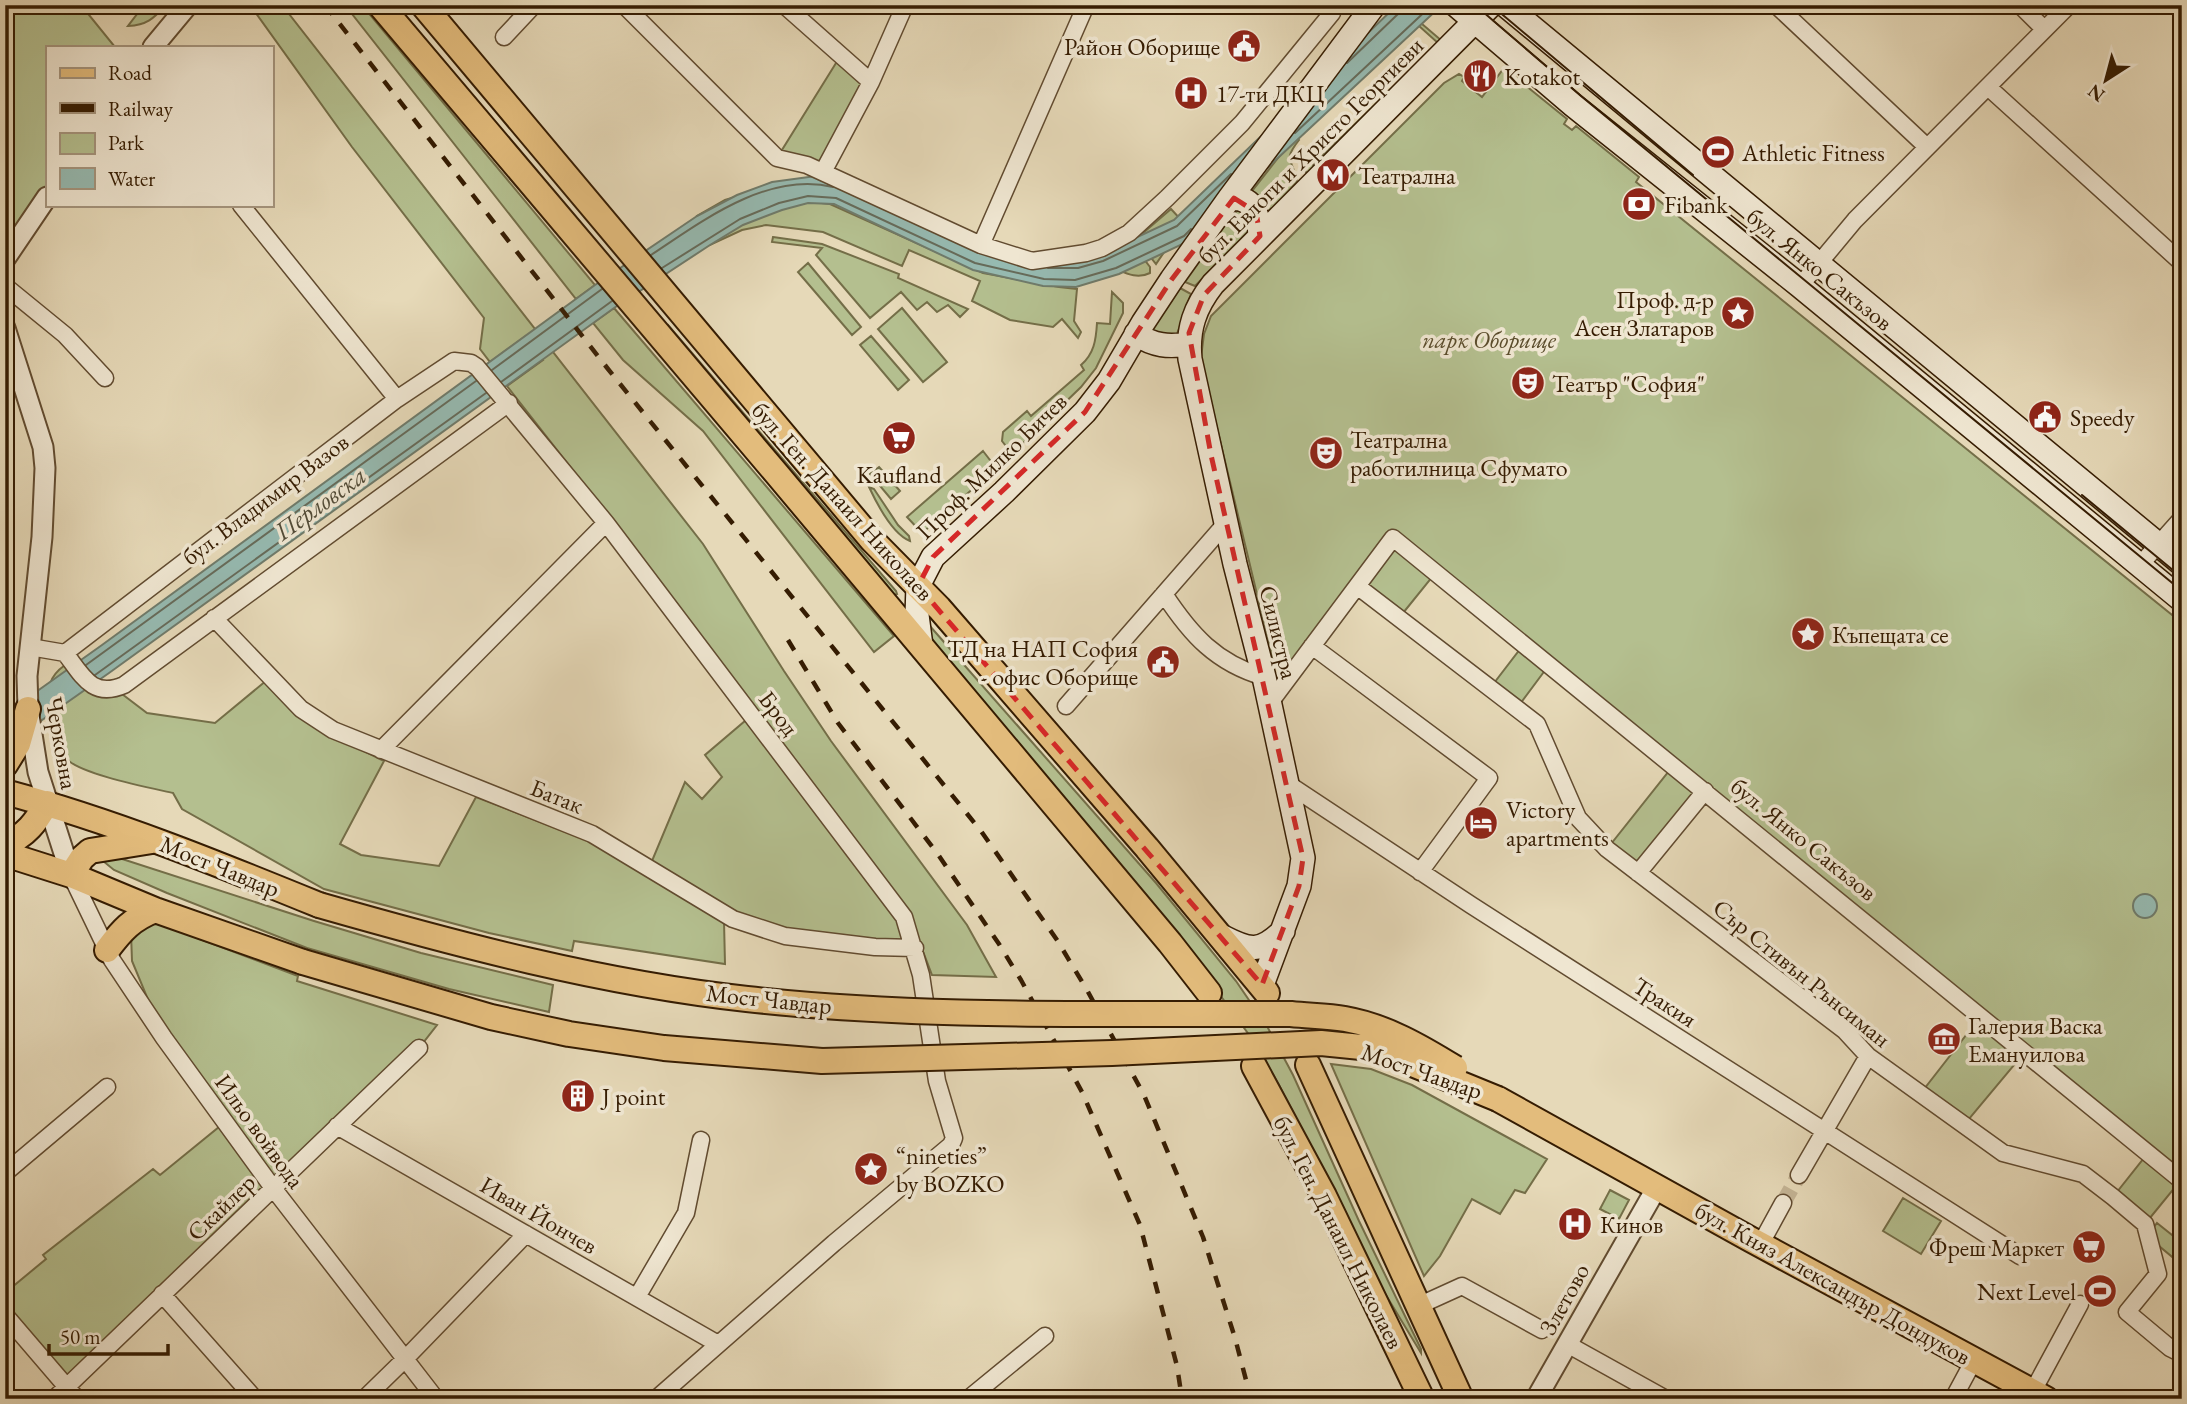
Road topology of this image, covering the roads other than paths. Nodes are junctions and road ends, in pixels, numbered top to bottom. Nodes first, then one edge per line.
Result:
1 (188, 5) edge
2 (380, 5) edge
3 (422, 5) edge
4 (534, 5) edge
5 (625, 5) edge
6 (784, 5) edge
7 (905, 5) edge
8 (1086, 5) edge
9 (1374, 5) edge
10 (1456, 5) edge
11 (1505, 5) edge
12 (1776, 5) edge
13 (2020, 5) edge
14 (2068, 5) edge
15 (1332, 13) dead end
16 (1483, 13) edge
17 (2044, 30) junction
18 (504, 37) dead end
19 (154, 46) edge
20 (871, 82) junction
21 (1987, 86) junction
22 (1927, 147) junction
23 (823, 172) junction
24 (46, 198) edge
25 (1229, 199) junction
26 (243, 206) edge
27 (1260, 236) junction
28 (981, 245) junction
29 (5, 259) edge
30 (2182, 263) edge
31 (1818, 264) junction
32 (5, 286) edge
33 (1800, 286) junction
34 (5, 328) edge
35 (1136, 334) junction
36 (1189, 344) junction
37 (474, 365) joint
38 (105, 378) dead end
39 (397, 398) junction
40 (506, 399) junction
41 (2182, 518) edge
42 (606, 523) junction
43 (1226, 523) junction
44 (2158, 544) junction
45 (2182, 564) edge
46 (2140, 565) junction
47 (918, 586) junction
48 (1357, 586) junction
49 (1164, 594) junction
50 (2182, 600) edge
51 (214, 618) junction
52 (921, 646) junction
53 (1312, 646) junction
54 (30, 647) junction
55 (65, 653) junction
56 (1264, 677) junction
57 (1269, 704) junction
58 (1066, 706) dead end
59 (28, 709) junction
60 (381, 750) junction
61 (5, 765) edge
62 (1287, 784) junction
63 (1705, 791) junction
64 (5, 792) edge
65 (47, 803) junction
66 (157, 840) junction
67 (5, 844) edge
68 (5, 854) edge
69 (1420, 872) junction
70 (1638, 873) junction
71 (71, 875) junction
72 (155, 910) junction
73 (1283, 931) junction
74 (1223, 937) junction
75 (915, 948) junction
76 (107, 950) junction
77 (1265, 989) joint
78 (1209, 993) dead end
79 (419, 1048) dead end
80 (1868, 1056) junction
81 (1308, 1065) dead end
82 (1254, 1066) dead end
83 (107, 1087) dead end
84 (1498, 1099) junction
85 (337, 1126) junction
86 (1823, 1131) junction
87 (701, 1140) dead end
88 (5, 1173) edge
89 (1799, 1175) tunnel mouth
90 (2182, 1181) edge
91 (1657, 1187) junction
92 (273, 1188) junction
93 (1783, 1203) tunnel mouth
94 (526, 1234) junction
95 (1760, 1245) junction
96 (2020, 1256) dead end
97 (162, 1294) junction
98 (637, 1297) junction
99 (2080, 1304) dead end
100 (1418, 1306) junction
101 (5, 1315) edge
102 (1542, 1331) dead end
103 (1045, 1336) dead end
104 (718, 1344) junction
105 (1567, 1344) junction
106 (2182, 1354) edge
107 (405, 1359) junction
108 (1974, 1360) junction
109 (72, 1393) edge
110 (2040, 1395) edge
111 (54, 1399) edge
112 (255, 1399) edge
113 (364, 1399) edge
114 (436, 1399) edge
115 (656, 1399) edge
116 (968, 1399) edge
117 (1422, 1399) edge
118 (1461, 1399) edge
119 (1536, 1399) edge
120 (1666, 1399) edge
121 (1953, 1399) edge

1 - 19 street
2 - 52 main road, бул. Ген. Данаил Николаев
3 - 47 main road, бул. Ген. Данаил Николаев
4 - 18 street
5 - 23 street
6 - 20 street
7 - 20 street
8 - 28 street
9 - 25 main road, бул. Евлоги и Христо Георгиеви
10 - 16 main road, бул. Янко Сакъзов
11 - 31 main road, бул. Янко Сакъзов
12 - 22 street
13 - 17 street
14 - 17 street
15 - 28 street
16 - 27 main road, бул. Евлоги и Христо Георгиеви
16 - 33 main road, бул. Янко Сакъзов
17 - 21 street
20 - 23 street
21 - 22 street
21 - 30 street
22 - 31 street
23 - 28 street
24 - 29 street
25 - 27 main road
25 - 35 main road, бул. Евлоги и Христо Георгиеви
26 - 39 street
27 - 36 main road, бул. Евлоги и Христо Георгиеви
31 - 33 street
31 - 44 main road, бул. Янко Сакъзов
32 - 38 street
33 - 46 main road, бул. Янко Сакъзов
34 - 54 street, Черковна
35 - 36 main road
35 - 47 main road, Проф. Милко Бичев
36 - 43 main road, Силистра
37 - 39 street, бул. Владимир Вазов
37 - 40 street, Брод
39 - 55 street, бул. Владимир Вазов
40 - 42 street, Брод
40 - 51 street
41 - 44 street
42 - 60 street
42 - 75 street, Брод
43 - 49 street
43 - 56 main road, Силистра
44 - 45 main road, бул. Янко Сакъзов
44 - 46 street
46 - 50 main road, бул. Янко Сакъзов
47 - 52 main road, Проф. Милко Бичев
47 - 74 main road, бул. Ген. Данаил Николаев
48 - 53 street
48 - 63 street, бул. Янко Сакъзов
48 - 70 street, Сър Стивън Рънсиман
49 - 56 street
49 - 58 street
51 - 55 street
51 - 60 street, Батак
52 - 78 main road, бул. Ген. Данаил Николаев
53 - 57 street
53 - 69 street
54 - 55 street
54 - 59 street, Черковна
56 - 57 main road, Силистра
57 - 62 main road, Силистра
59 - 61 main road
59 - 65 street, Черковна
60 - 75 street, Батак
62 - 69 street, Тракия
62 - 73 main road, Силистра
63 - 70 street
63 - 90 street, бул. Янко Сакъзов
64 - 65 main road
65 - 66 main road, Мост Чавдар
65 - 67 main road
65 - 71 street, Черковна
66 - 71 main road
66 - 84 main road, Мост Чавдар, bridge
68 - 71 main road
69 - 86 street, Тракия
70 - 80 street, Сър Стивън Рънсиман
71 - 72 main road, Мост Чавдар
71 - 76 street, Ильо войвода
72 - 76 main road
72 - 84 main road, Мост Чавдар, bridge
73 - 74 main road
73 - 77 main road, Силистра
74 - 77 main road, бул. Ген. Данаил Николаев
75 - 104 street, Брод
76 - 92 street, Ильо войвода
79 - 85 street, Скайлер
80 - 86 street
80 - 106 street, Сър Стивън Рънсиман
81 - 100 main road, бул. Ген. Данаил Николаев
82 - 117 main road, бул. Ген. Данаил Николаев
83 - 88 street
84 - 91 main road, Мост Чавдар
85 - 92 street, Скайлер
85 - 94 street, Иван Йончев
86 - 89 street
86 - 96 street, Тракия
87 - 98 street
91 - 95 main road, бул. Княз Александър Дондуков
91 - 105 street, Злетово
92 - 97 street, Скайлер
92 - 107 street, Ильо войвода
93 - 95 street
94 - 98 street, Иван Йончев
94 - 107 street
95 - 108 main road, бул. Княз Александър Дондуков
97 - 109 street, Скайлер
97 - 112 street
98 - 104 street, Иван Йончев
99 - 110 street
100 - 102 street
100 - 118 main road, бул. Ген. Данаил Николаев
101 - 109 street
103 - 116 street
104 - 115 street
105 - 119 street, Злетово
105 - 120 street
107 - 113 street
107 - 114 street, Ильо войвода
108 - 110 main road, бул. Княз Александър Дондуков
108 - 121 street
109 - 111 street, Скайлер

